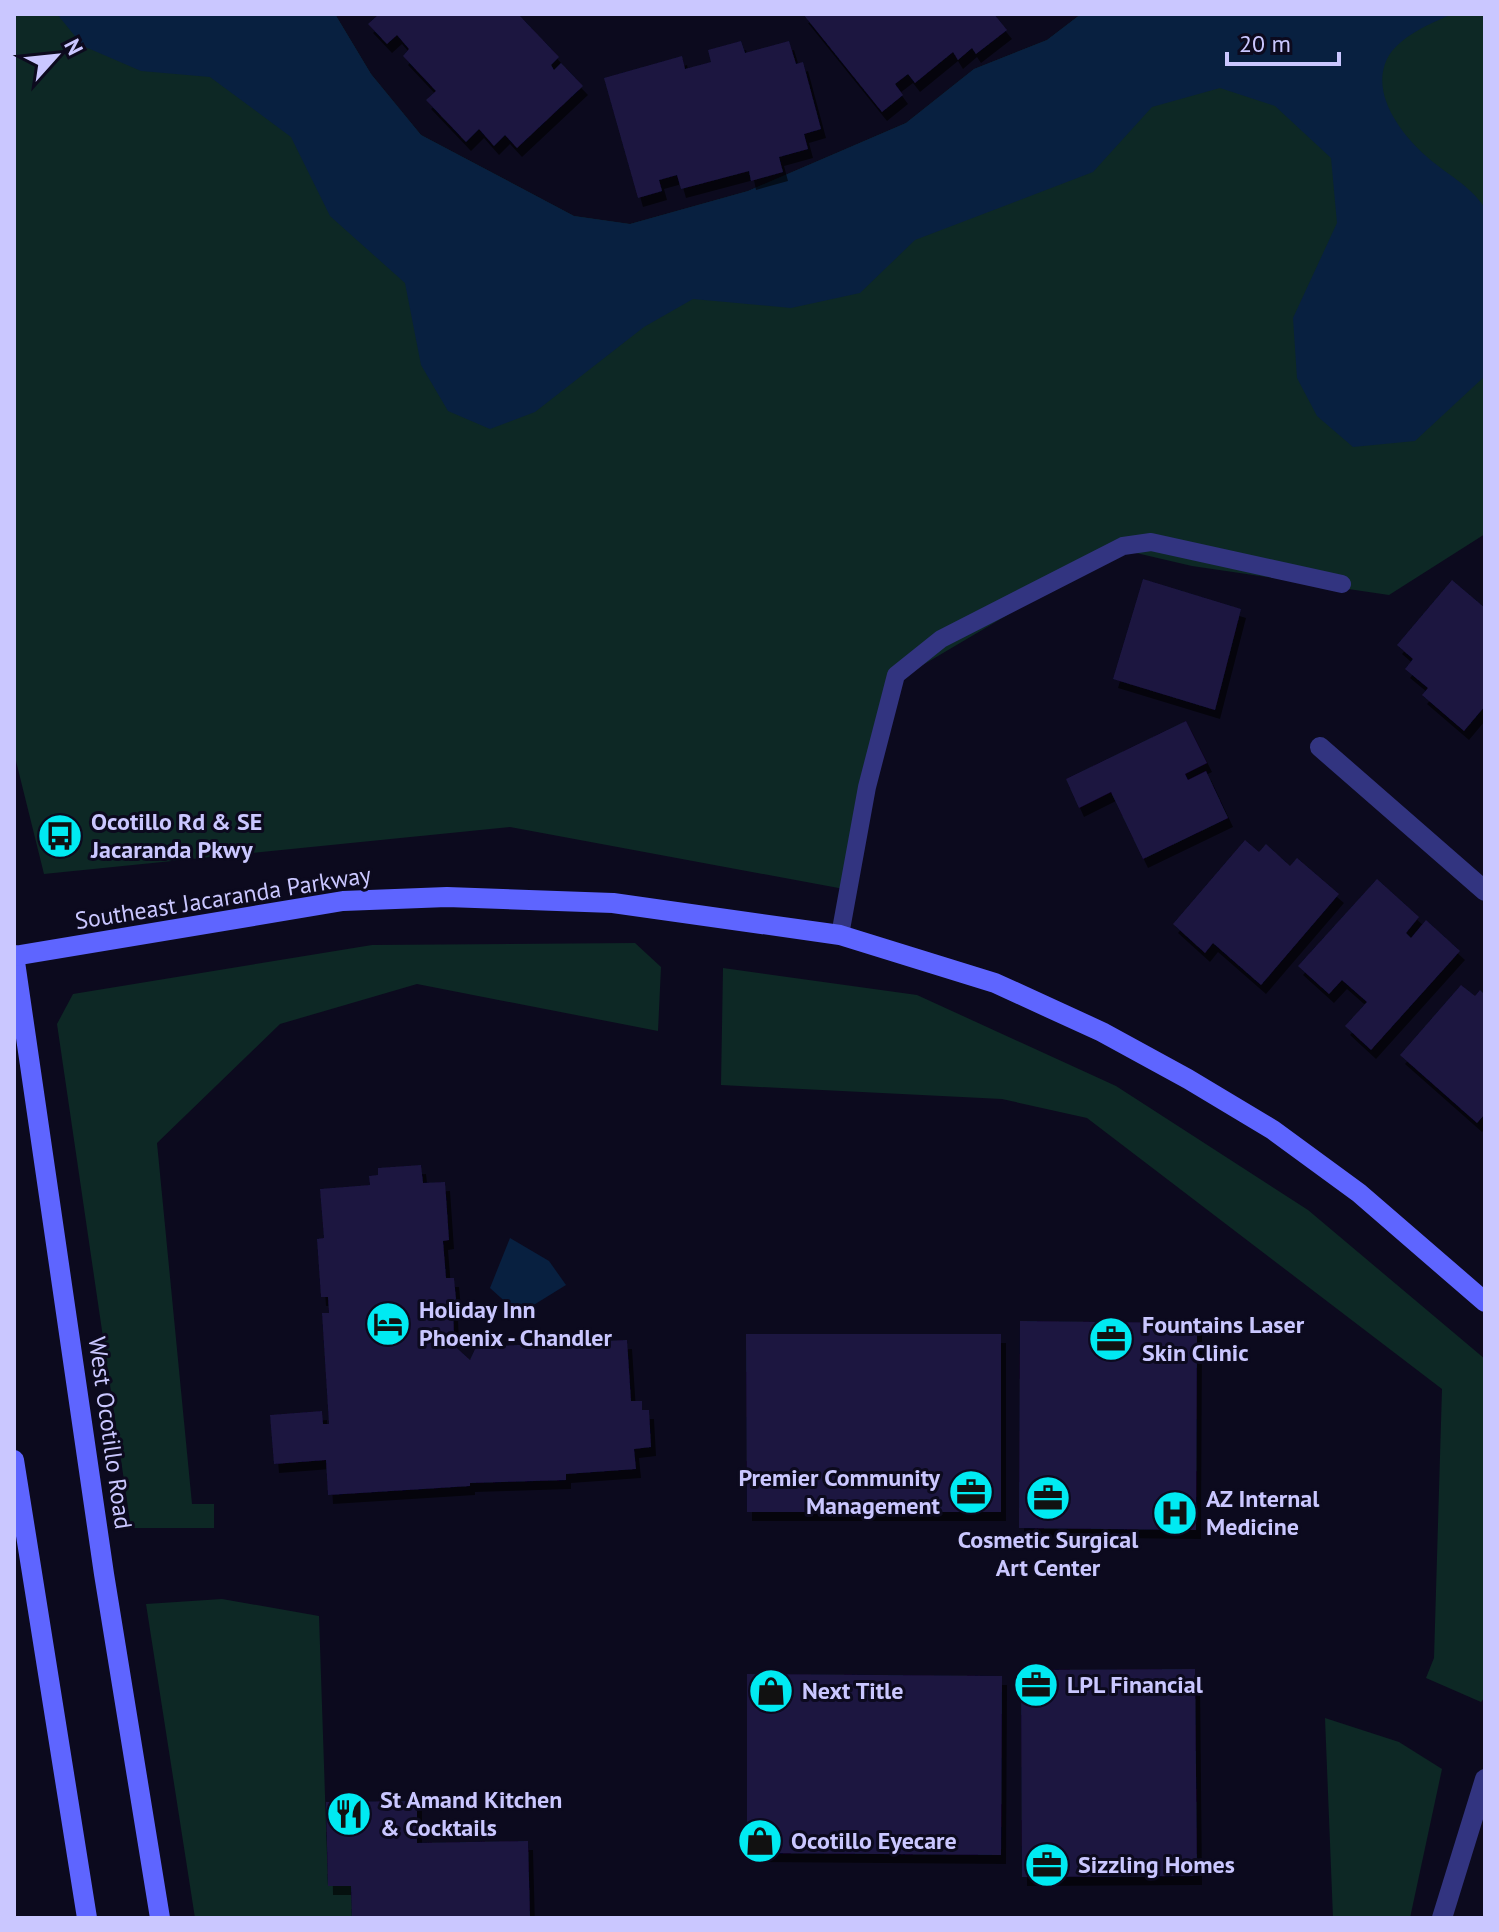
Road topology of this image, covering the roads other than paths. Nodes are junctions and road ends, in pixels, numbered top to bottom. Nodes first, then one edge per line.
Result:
1 (1342, 584) dead end
2 (1320, 747) dead end
3 (1485, 891) edge
4 (840, 935) junction
5 (14, 956) edge
6 (1485, 1302) edge
7 (14, 1460) edge
8 (1485, 1779) edge
9 (87, 1918) edge
10 (160, 1918) edge
11 (1442, 1918) edge

1 - 4 lane
2 - 3 street
4 - 5 street, Southeast Jacaranda Parkway
4 - 6 street, Southeast Jacaranda Parkway
5 - 10 street, West Ocotillo Road
7 - 9 street
8 - 11 street

